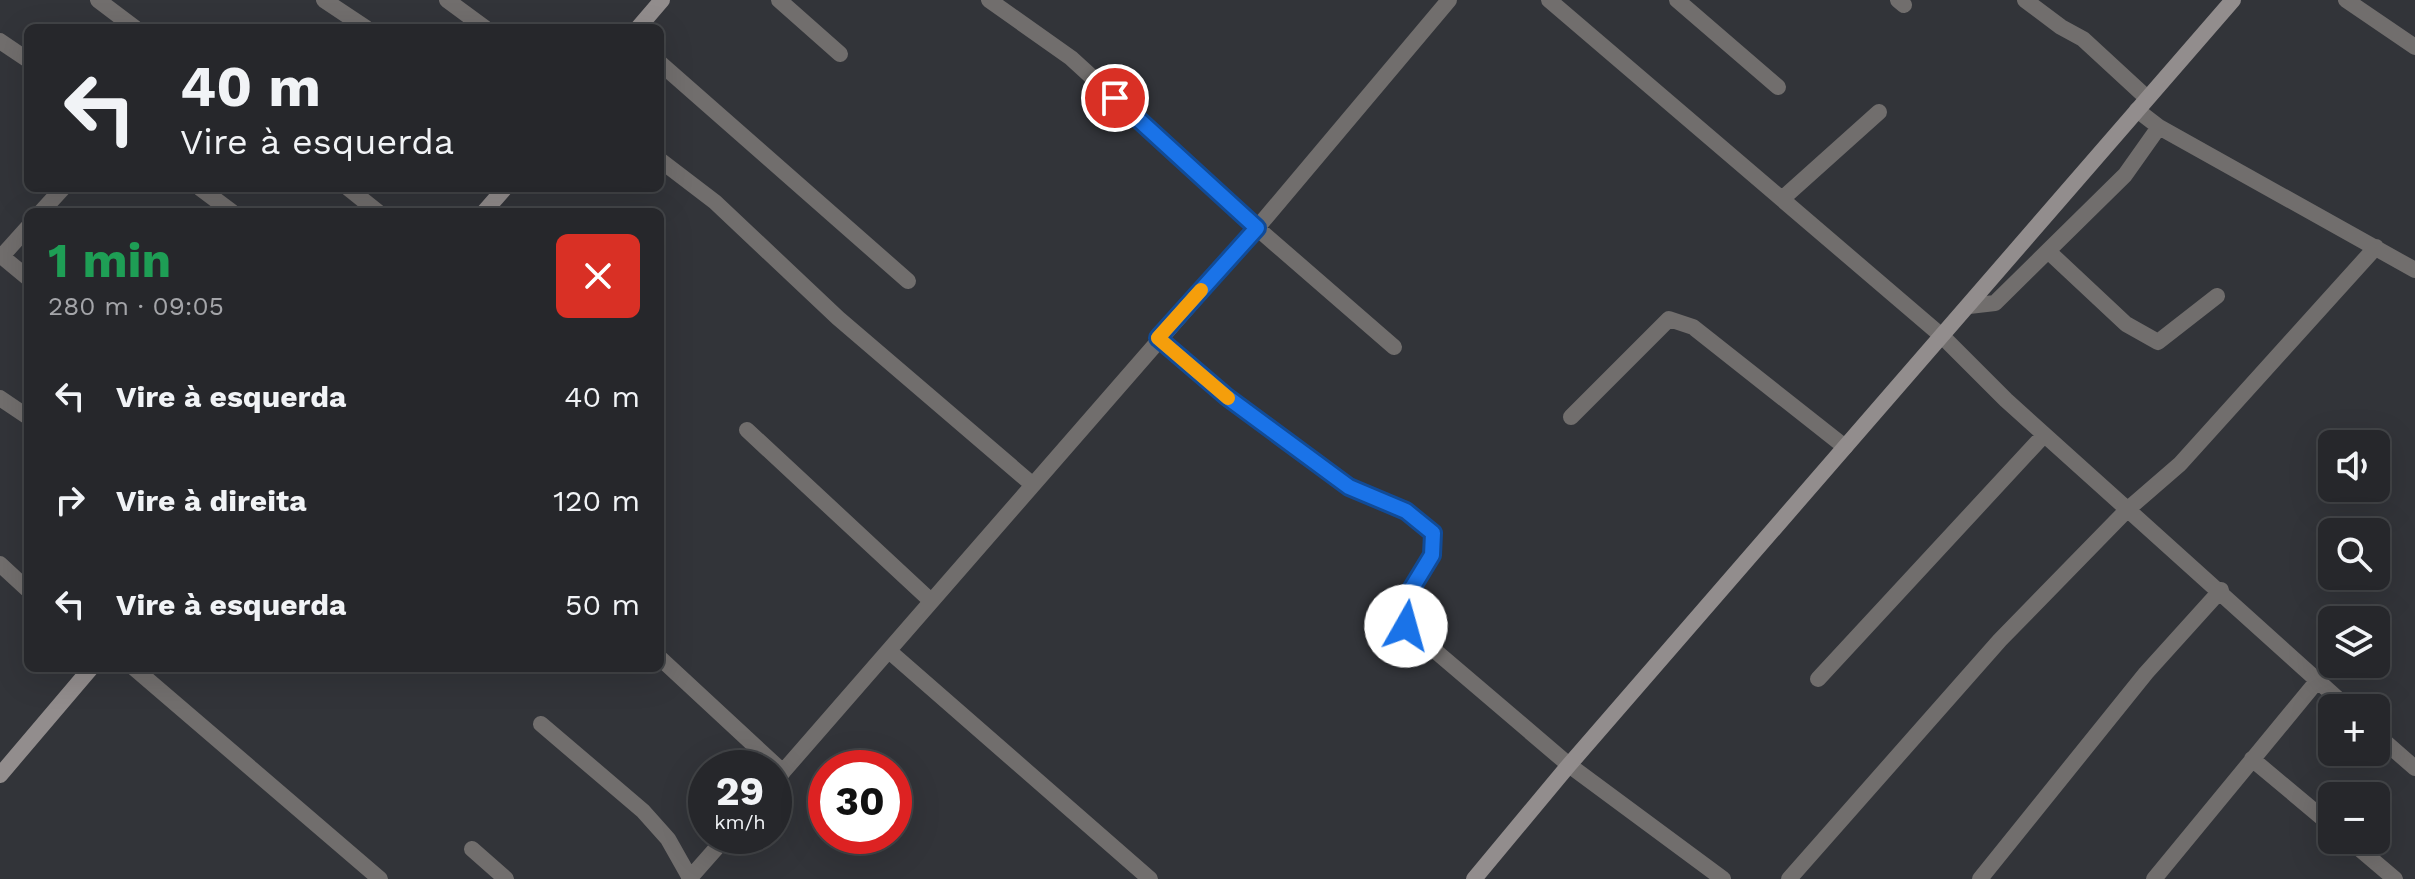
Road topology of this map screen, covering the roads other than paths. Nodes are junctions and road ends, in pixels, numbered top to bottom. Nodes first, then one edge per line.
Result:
1 (98, 0) edge
2 (324, 0) edge
3 (447, 0) edge
4 (662, 0) edge
5 (779, 0) edge
6 (989, 0) edge
7 (1449, 0) edge
8 (1549, 0) edge
9 (1677, 0) edge
10 (2025, 0) edge
11 (2233, 0) edge
12 (2346, 0) edge
13 (130, 24) edge
14 (360, 24) edge
15 (480, 24) edge
16 (641, 24) edge
17 (0, 41) edge
18 (2415, 47) edge
19 (840, 54) dead end
20 (24, 57) edge
21 (664, 67) edge
22 (1778, 87) dead end
23 (2142, 104) junction
24 (1879, 112) dead end
25 (2159, 127) junction
26 (664, 163) edge
27 (59, 192) edge
28 (205, 192) edge
29 (353, 192) edge
30 (502, 192) edge
31 (1782, 199) junction
32 (45, 208) edge
33 (227, 208) edge
34 (373, 208) edge
35 (488, 208) edge
36 (1257, 228) junction
37 (24, 231) edge
38 (2376, 247) junction
39 (2049, 252) junction
40 (1, 255) edge
41 (2415, 270) edge
42 (24, 275) edge
43 (908, 281) dead end
44 (2217, 296) dead end
45 (1969, 306) junction
46 (1943, 337) junction
47 (1158, 338) junction
48 (1394, 347) dead end
49 (0, 398) edge
50 (24, 414) edge
51 (1571, 417) dead end
52 (747, 430) dead end
53 (2044, 435) junction
54 (1845, 447) junction
55 (1033, 485) junction
56 (2128, 509) junction
57 (0, 564) edge
58 (24, 586) edge
59 (2221, 590) junction
60 (931, 601) junction
61 (889, 651) junction
62 (664, 662) edge
63 (88, 672) edge
64 (139, 672) edge
65 (1818, 679) dead end
66 (2318, 680) junction
67 (2333, 694) edge
68 (541, 724) dead end
69 (2390, 746) edge
70 (751, 750) edge
71 (2252, 759) junction
72 (792, 761) edge
73 (1569, 765) junction
74 (2415, 768) edge
75 (0, 775) edge
76 (2318, 814) edge
77 (472, 849) dead end
78 (712, 854) edge
79 (2366, 854) edge
80 (380, 879) edge
81 (506, 879) edge
82 (690, 879) edge
83 (1150, 879) edge
84 (1474, 879) edge
85 (1723, 879) edge
86 (1789, 879) edge
87 (1980, 879) edge
88 (2154, 879) edge
89 (2395, 879) edge

1 - 13 street
2 - 14 street
3 - 15 street
4 - 16 street
5 - 19 street
6 - 36 street
7 - 36 street
8 - 31 street
9 - 22 street
10 - 23 street
11 - 23 street
12 - 18 street
17 - 20 street
21 - 43 street
23 - 25 street
23 - 45 street
24 - 31 street
25 - 38 street
25 - 39 street
26 - 55 street
27 - 32 street
28 - 33 street
29 - 34 street
30 - 35 street
31 - 46 street
36 - 47 street
36 - 48 street
37 - 40 street
38 - 41 street
38 - 56 street
39 - 44 street
39 - 45 street
40 - 42 street
45 - 46 street
46 - 53 street
46 - 54 street
47 - 55 street
47 - 73 street
49 - 50 street
51 - 54 street
52 - 60 street
53 - 56 street
53 - 65 street
54 - 73 street
55 - 60 street
56 - 59 street
56 - 86 street
57 - 58 street
59 - 66 street
59 - 87 street
60 - 61 street
61 - 72 street
61 - 83 street
62 - 70 street
63 - 75 street
64 - 80 street
66 - 67 street
66 - 71 street
68 - 82 street
69 - 74 street
71 - 76 street
71 - 88 street
73 - 84 street
73 - 85 street
77 - 81 street
78 - 82 street
79 - 89 street

